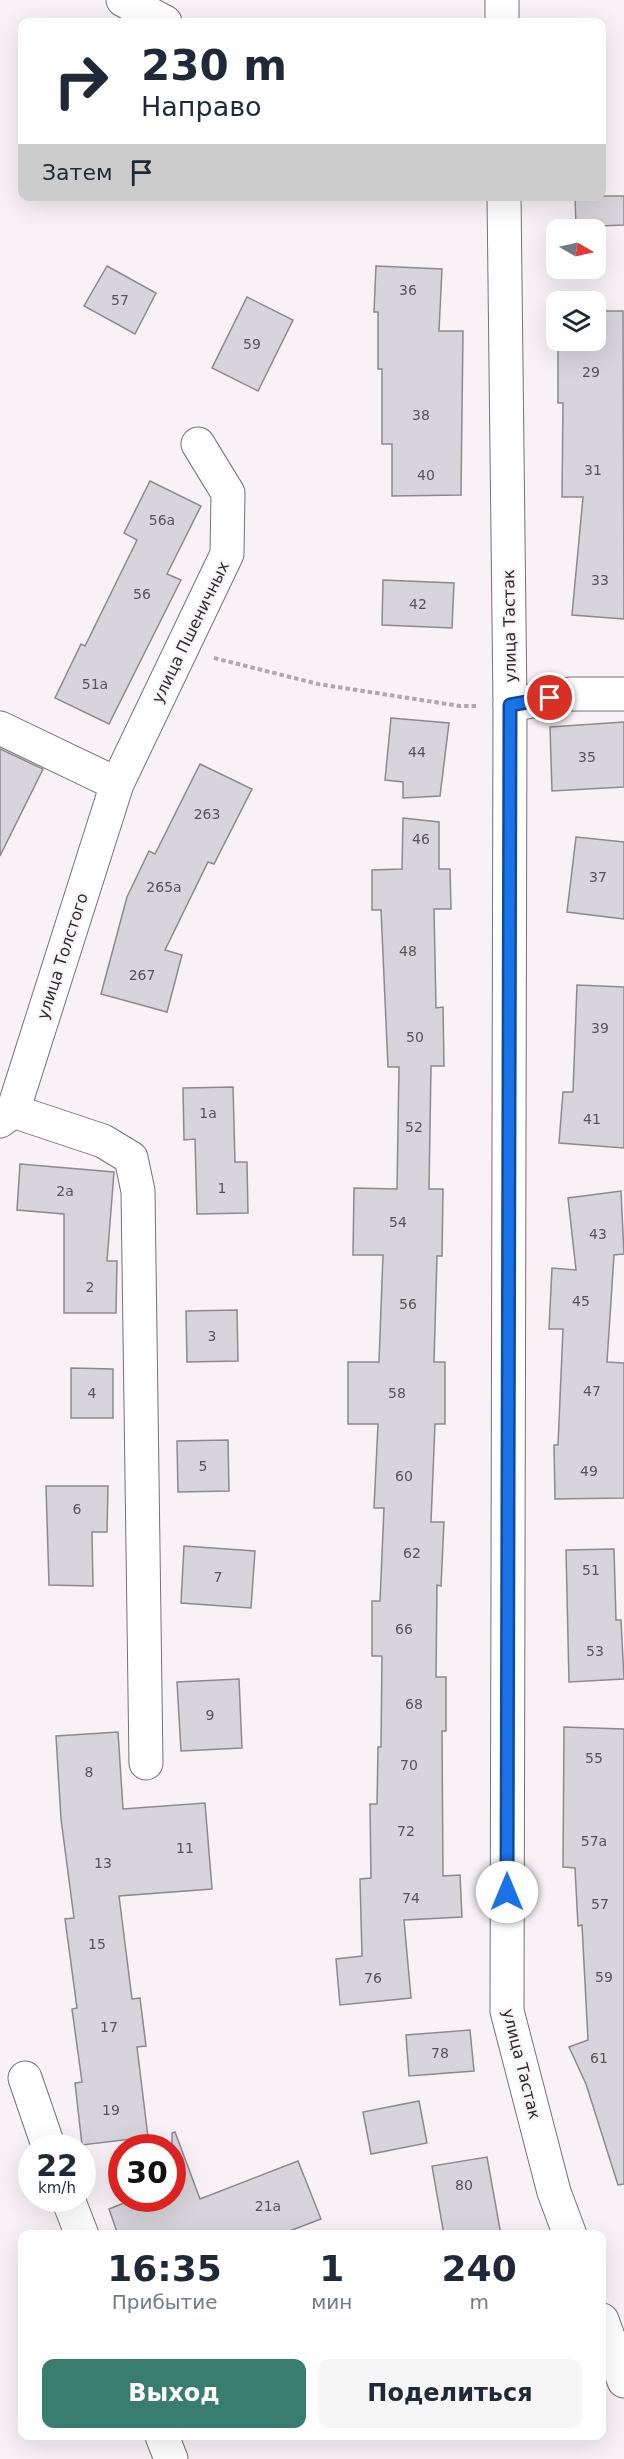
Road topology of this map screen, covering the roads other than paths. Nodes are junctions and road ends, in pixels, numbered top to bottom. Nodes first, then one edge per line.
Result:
1 (123, 0) edge
2 (502, 0) edge
3 (157, 18) edge
4 (502, 18) edge
5 (504, 201) edge
6 (198, 444) dead end
7 (624, 694) edge
8 (510, 705) junction
9 (0, 728) edge
10 (117, 784) junction
11 (6, 1116) edge
12 (146, 1763) dead end
13 (25, 2078) dead end
14 (44, 2134) edge
15 (73, 2212) edge
16 (80, 2230) edge
17 (568, 2230) edge
18 (606, 2331) edge
19 (624, 2381) edge
20 (164, 2440) edge
21 (171, 2459) edge

1 - 3 street
2 - 4 street
5 - 8 street, улица Тастак
6 - 10 street, улица Пшеничных
7 - 8 street
8 - 17 street, улица Тастак
9 - 10 street
10 - 11 street, улица Толстого
11 - 12 street
13 - 14 street
15 - 16 street
18 - 19 street
20 - 21 street

